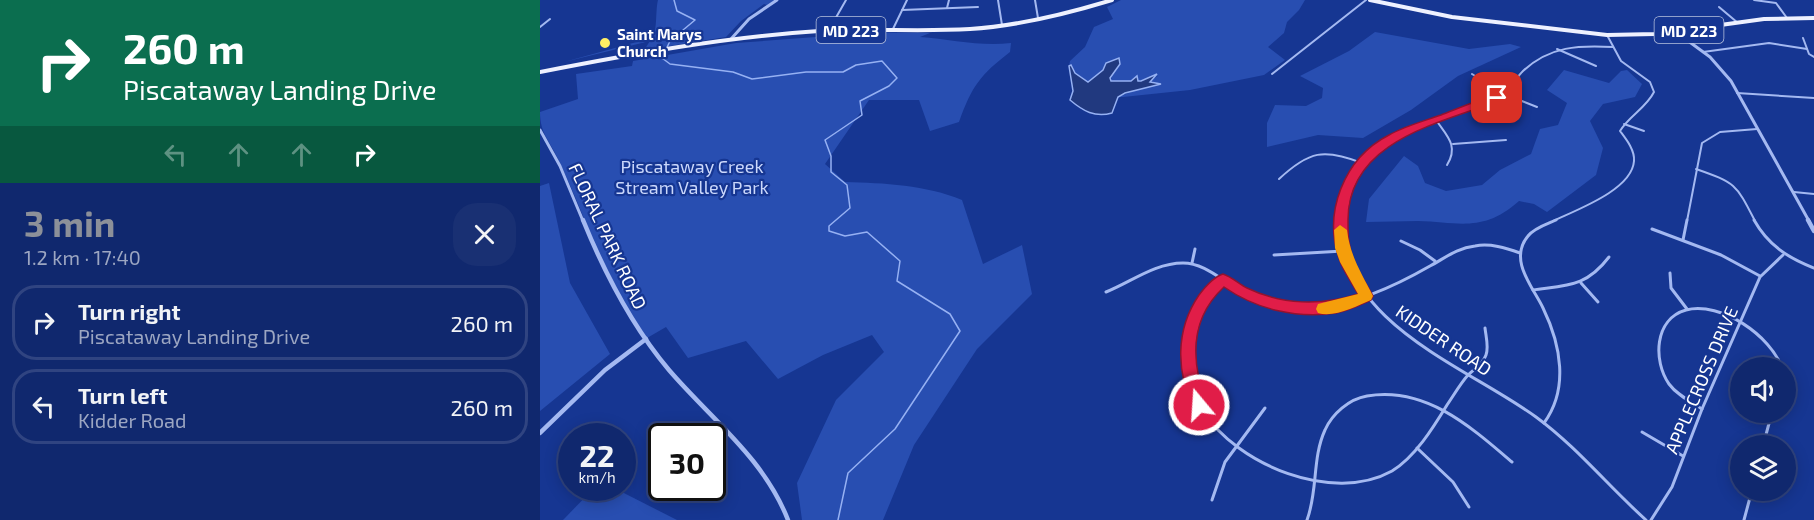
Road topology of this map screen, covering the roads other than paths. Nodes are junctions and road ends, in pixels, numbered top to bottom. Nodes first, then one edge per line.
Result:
1 (777, 0) edge
2 (846, 0) edge
3 (907, 0) edge
4 (949, 0) edge
5 (998, 0) edge
6 (1035, 0) edge
7 (1112, 0) edge
8 (1368, 0) edge
9 (1754, 0) edge
10 (978, 7) dead end
11 (1719, 7) dead end
12 (947, 8) junction
13 (902, 10) junction
14 (1038, 18) junction
15 (1787, 18) junction
16 (1814, 18) edge
17 (550, 19) dead end
18 (1738, 23) junction
19 (1002, 25) junction
20 (540, 27) edge
21 (832, 31) junction
22 (892, 32) junction
23 (1676, 32) junction
24 (1607, 35) junction
25 (1803, 38) dead end
26 (731, 39) junction
27 (1613, 47) junction
28 (1557, 49) junction
29 (1807, 49) junction
30 (1703, 52) junction
31 (1814, 57) edge
32 (1596, 66) dead end
33 (540, 72) edge
34 (1272, 74) dead end
35 (1472, 74) dead end
36 (1737, 93) junction
37 (1504, 94) junction
38 (1814, 98) edge
39 (1538, 106) dead end
40 (1436, 120) junction
41 (1624, 124) junction
42 (1757, 129) junction
43 (540, 130) edge
44 (1644, 131) dead end
45 (1506, 140) dead end
46 (1453, 144) junction
47 (1362, 163) junction
48 (1447, 165) dead end
49 (1696, 169) junction
50 (1279, 179) dead end
51 (1794, 192) junction
52 (1814, 194) edge
53 (1652, 229) dead end
54 (1814, 231) edge
55 (1683, 240) junction
56 (1401, 241) dead end
57 (1195, 249) dead end
58 (1343, 251) junction
59 (1520, 253) junction
60 (1274, 255) dead end
61 (1783, 255) junction
62 (1610, 257) dead end
63 (1435, 261) junction
64 (1192, 264) junction
65 (1814, 268) edge
66 (1670, 273) dead end
67 (1760, 277) junction
68 (1223, 279) junction
69 (1581, 282) junction
70 (1533, 290) junction
71 (1106, 292) dead end
72 (1366, 296) junction
73 (1598, 302) dead end
74 (1687, 309) junction
75 (1739, 323) junction
76 (1485, 328) dead end
77 (646, 339) junction
78 (1777, 357) edge
79 (1468, 375) junction
80 (1264, 408) dead end
81 (1702, 410) junction
82 (1444, 411) junction
83 (1544, 423) junction
84 (1642, 432) dead end
85 (540, 433) edge
86 (1234, 446) junction
87 (1416, 448) junction
88 (1683, 456) junction
89 (1512, 462) dead end
90 (1317, 482) junction
91 (1212, 500) dead end
92 (1749, 501) edge
93 (1469, 507) dead end
94 (788, 520) edge
95 (1306, 520) edge
96 (1649, 520) edge
97 (1744, 520) edge

1 - 26 street
2 - 21 street
3 - 13 street
4 - 12 street
5 - 19 street
6 - 14 street
7 - 14 main road, MD 223
8 - 24 main road, MD 223
8 - 34 street
9 - 15 street
10 - 12 street
11 - 18 street
12 - 13 street
13 - 22 street
14 - 19 main road, MD 223
15 - 16 main road, MD 223
15 - 18 main road, MD 223
17 - 20 street
18 - 23 main road, MD 223
19 - 22 main road, MD 223
21 - 22 main road, MD 223
21 - 26 main road, MD 223
23 - 24 main road, MD 223
23 - 30 street
24 - 27 street
25 - 29 street
26 - 33 main road, MD 223
27 - 28 street, KIDDER ROAD
27 - 41 street
28 - 32 street
28 - 37 street, KIDDER ROAD
29 - 30 street
29 - 31 street
30 - 36 street
35 - 37 street
36 - 38 street
36 - 42 street
37 - 39 street
37 - 40 street, KIDDER ROAD
40 - 46 street
40 - 47 street, KIDDER ROAD
41 - 44 street
41 - 59 street
42 - 49 street
42 - 51 street
43 - 77 street, FLORAL PARK ROAD
45 - 46 street
46 - 48 street
47 - 50 street
47 - 58 street, KIDDER ROAD
49 - 55 street
49 - 61 street
51 - 52 street
51 - 54 street
53 - 55 street
55 - 67 street
56 - 63 street
57 - 64 street
58 - 60 street
58 - 72 street, KIDDER ROAD
59 - 63 street
59 - 70 street
61 - 65 street
61 - 67 street, APPLECROSS DRIVE
62 - 69 street
63 - 72 street
64 - 68 street
64 - 71 street
66 - 74 street
67 - 75 street, APPLECROSS DRIVE
68 - 72 street
68 - 86 street
69 - 70 street
69 - 73 street
70 - 83 street
72 - 79 street, KIDDER ROAD
74 - 75 street
74 - 81 street
75 - 78 street
75 - 81 street, APPLECROSS DRIVE
76 - 79 street
77 - 85 street
77 - 94 street, FLORAL PARK ROAD
79 - 82 street
79 - 83 street, KIDDER ROAD
80 - 86 street
81 - 88 street, APPLECROSS DRIVE
82 - 87 street
82 - 89 street
82 - 90 street
83 - 96 street, KIDDER ROAD
84 - 88 street
86 - 90 street
86 - 91 street
87 - 90 street
87 - 93 street
88 - 96 street, APPLECROSS DRIVE
90 - 95 street
92 - 97 street

